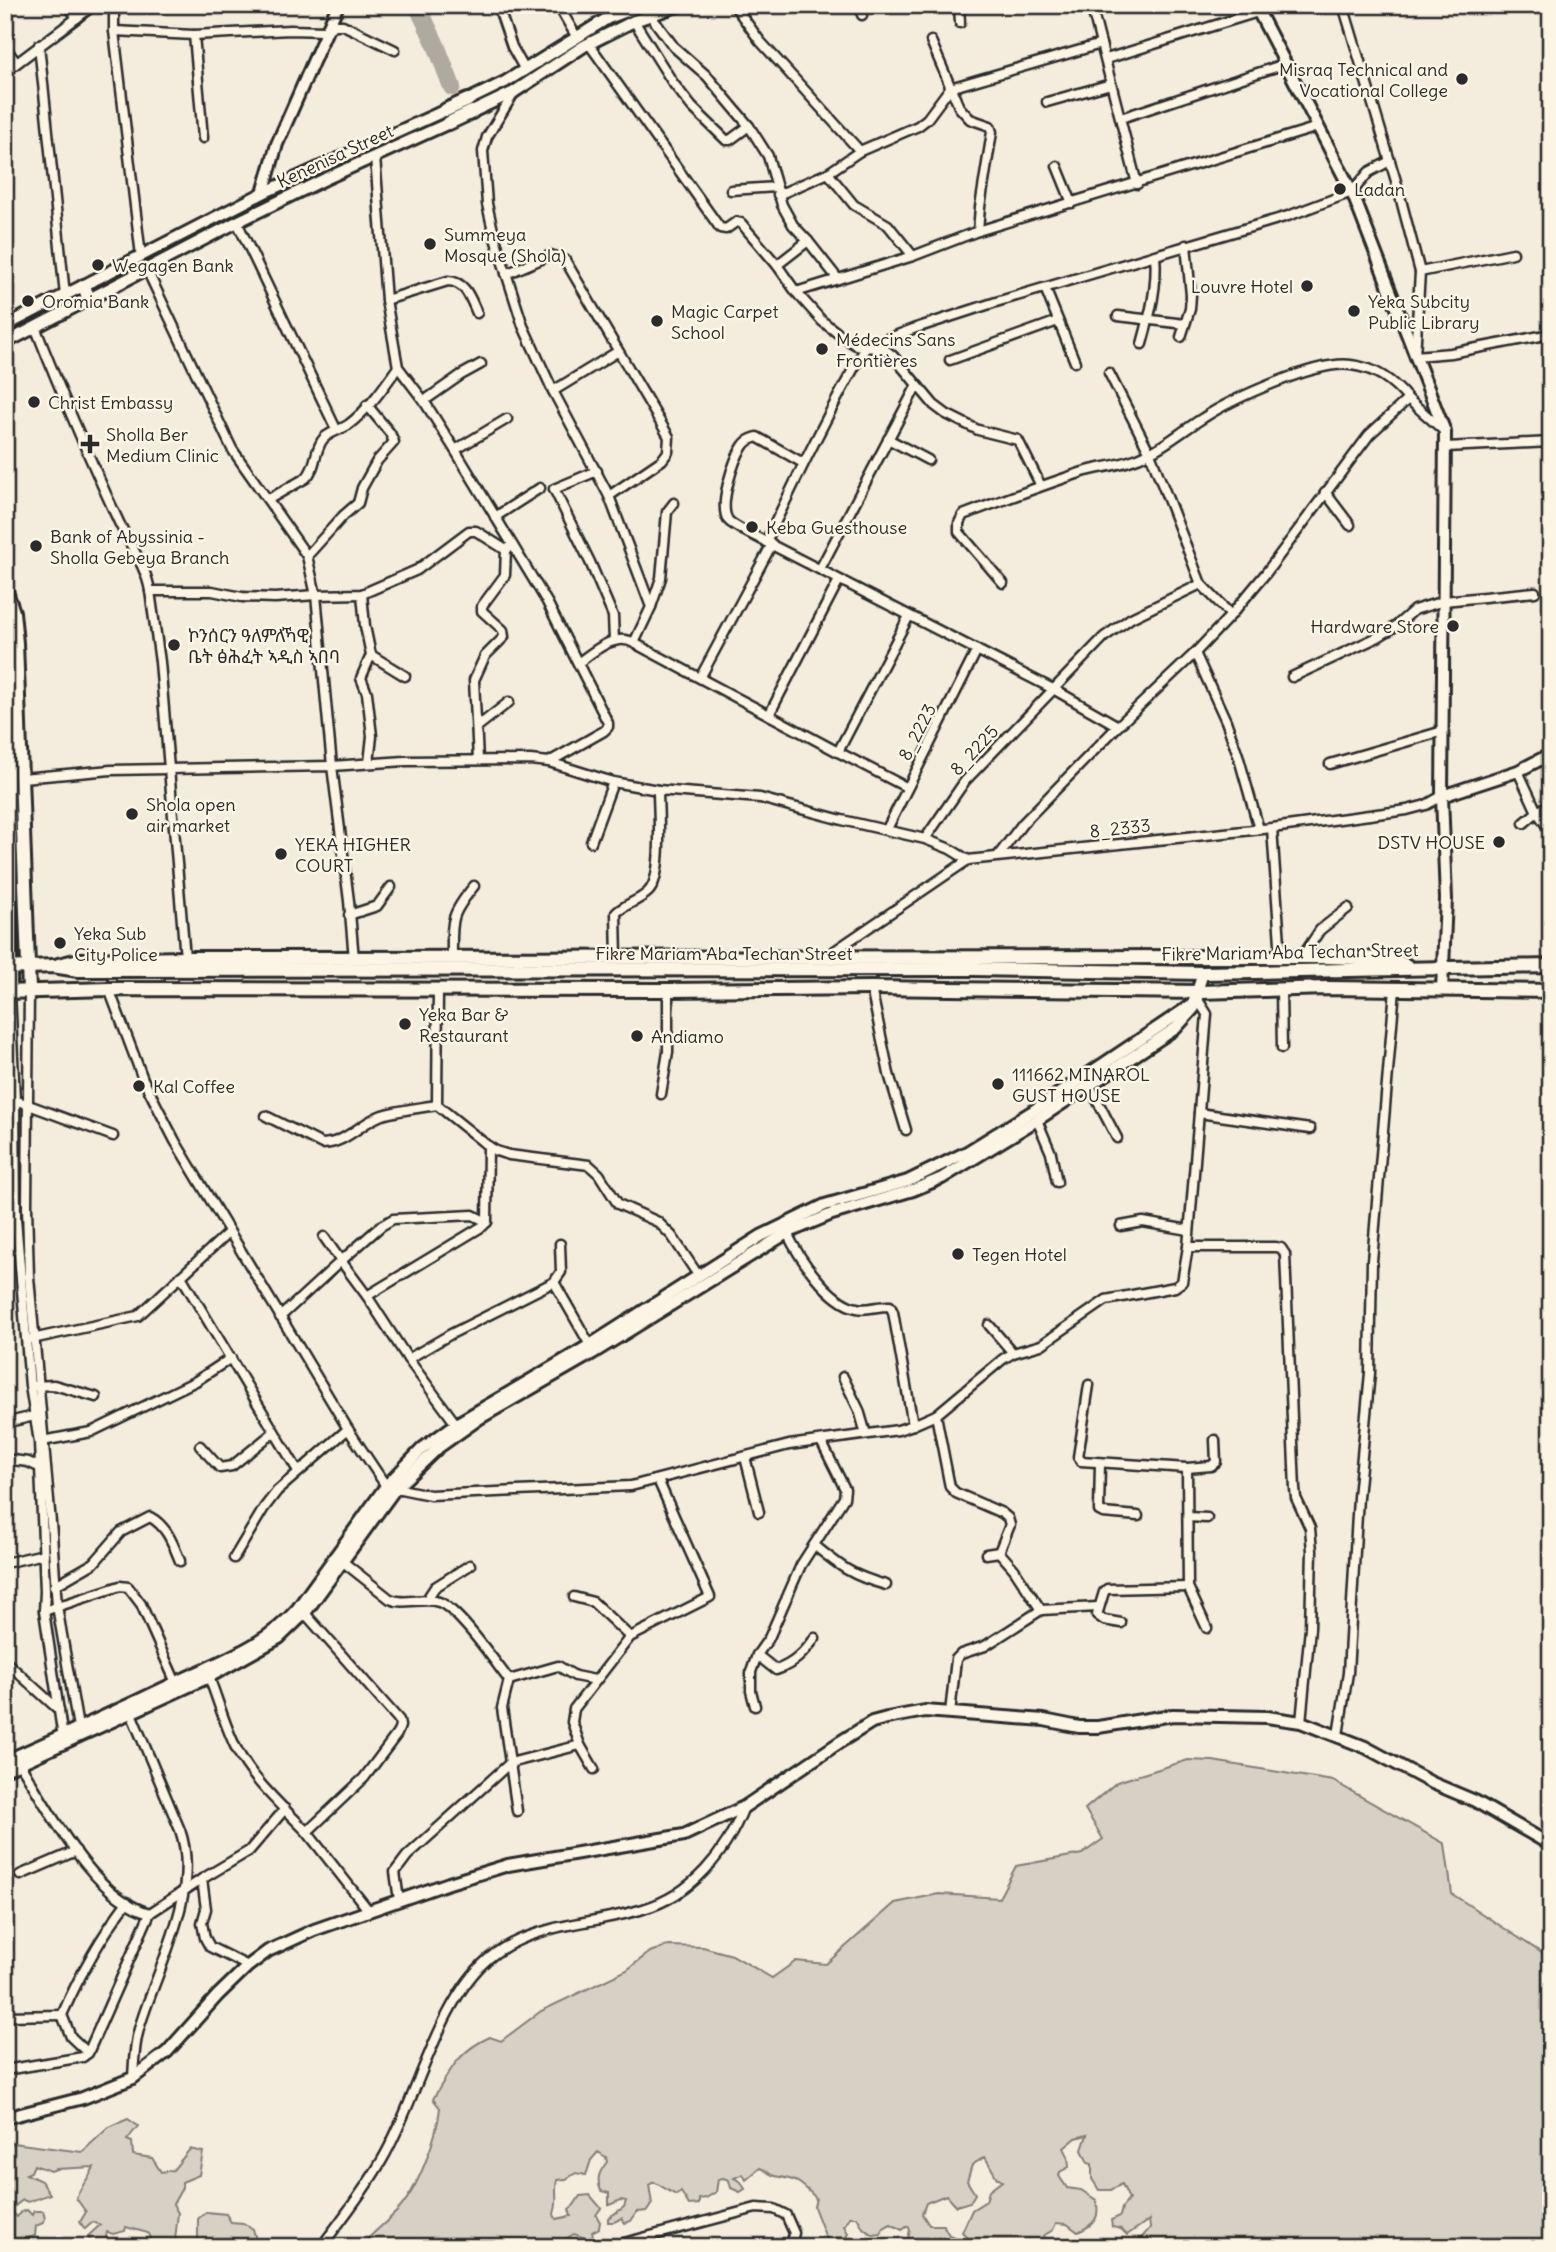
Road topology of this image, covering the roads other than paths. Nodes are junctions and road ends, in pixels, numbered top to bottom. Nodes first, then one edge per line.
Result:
1 (68, 5) edge
2 (94, 5) edge
3 (114, 5) edge
4 (338, 5) edge
5 (558, 5) edge
6 (642, 5) edge
7 (680, 5) edge
8 (734, 5) edge
9 (859, 5) edge
10 (959, 5) edge
11 (1091, 5) edge
12 (1343, 5) edge
13 (1256, 8) edge
14 (499, 9) dead end
15 (650, 15) junction
16 (862, 15) dead end
17 (77, 18) junction
18 (634, 21) junction
19 (960, 23) dead end
20 (114, 31) junction
21 (325, 31) junction
22 (194, 35) junction
23 (576, 36) junction
24 (931, 41) dead end
25 (589, 44) junction
26 (1101, 44) junction
27 (39, 45) junction
28 (5, 47) edge
29 (395, 50) dead end
30 (1106, 59) junction
31 (16, 62) junction
32 (1285, 64) junction
33 (525, 70) junction
34 (5, 72) edge
35 (1111, 85) junction
36 (950, 88) junction
37 (514, 92) junction
38 (1047, 102) dead end
39 (470, 106) junction
40 (448, 116) junction
41 (1121, 118) junction
42 (749, 126) junction
43 (1318, 127) junction
44 (203, 138) dead end
45 (860, 151) junction
46 (375, 156) junction
47 (1390, 161) junction
48 (1057, 166) dead end
49 (828, 173) junction
50 (1137, 184) junction
51 (731, 190) dead end
52 (777, 191) junction
53 (1352, 192) junction
54 (263, 193) junction
55 (1072, 203) junction
56 (237, 222) junction
57 (978, 231) junction
58 (808, 241) junction
59 (1186, 246) junction
60 (1513, 253) dead end
61 (1155, 255) junction
62 (141, 256) junction
63 (913, 256) junction
64 (777, 265) junction
65 (146, 268) junction
66 (1420, 272) junction
67 (506, 274) junction
68 (838, 279) junction
69 (83, 286) junction
70 (1045, 288) junction
71 (796, 292) junction
72 (65, 295) junction
73 (89, 300) junction
74 (386, 300) junction
75 (477, 313) dead end
76 (1118, 317) dead end
77 (1058, 321) junction
78 (1149, 321) junction
79 (1185, 324) junction
80 (5, 326) edge
81 (36, 329) junction
82 (1551, 334) edge
83 (1181, 337) dead end
84 (5, 343) edge
85 (1142, 344) dead end
86 (866, 346) junction
87 (617, 352) junction
88 (1415, 356) junction
89 (950, 360) dead end
90 (1074, 362) dead end
91 (481, 364) dead end
92 (398, 367) junction
93 (1109, 373) dead end
94 (917, 385) junction
95 (554, 391) junction
96 (1408, 400) junction
97 (424, 401) junction
98 (367, 405) junction
99 (507, 419) dead end
100 (336, 429) junction
101 (1445, 432) junction
102 (888, 439) junction
103 (1550, 444) edge
104 (1446, 447) junction
105 (454, 450) junction
106 (1150, 453) junction
107 (928, 460) dead end
108 (803, 463) junction
109 (597, 471) junction
110 (1041, 486) junction
111 (540, 488) dead end
112 (1325, 492) junction
113 (609, 496) junction
114 (269, 499) junction
115 (674, 503) dead end
116 (495, 517) junction
117 (1350, 525) dead end
118 (769, 543) junction
119 (509, 548) junction
120 (307, 556) junction
121 (820, 569) junction
122 (839, 580) junction
123 (1003, 583) dead end
124 (1201, 584) junction
125 (5, 589) edge
126 (150, 591) junction
127 (1535, 592) dead end
128 (316, 594) junction
129 (362, 594) junction
130 (1444, 601) junction
131 (651, 607) junction
132 (1231, 615) junction
133 (909, 616) junction
134 (614, 641) junction
135 (634, 643) junction
136 (976, 650) junction
137 (1195, 653) junction
138 (371, 655) junction
139 (578, 663) junction
140 (5, 670) edge
141 (405, 676) dead end
142 (1292, 677) dead end
143 (700, 678) junction
144 (1055, 690) junction
145 (509, 702) dead end
146 (769, 715) junction
147 (1118, 726) junction
148 (477, 727) junction
149 (1443, 731) junction
150 (838, 752) junction
151 (1551, 754) edge
152 (478, 760) junction
153 (549, 762) junction
154 (369, 763) junction
155 (1330, 764) dead end
156 (332, 766) junction
157 (168, 769) junction
158 (1518, 771) junction
159 (6, 778) edge
160 (22, 778) junction
161 (613, 782) junction
162 (906, 787) junction
163 (658, 790) junction
164 (1442, 796) junction
165 (1551, 804) edge
166 (1537, 812) junction
167 (1524, 824) dead end
168 (1272, 828) junction
169 (887, 829) junction
170 (1259, 829) junction
171 (1551, 832) edge
172 (925, 839) junction
173 (591, 842) dead end
174 (998, 856) junction
175 (968, 860) junction
176 (474, 886) dead end
177 (391, 887) dead end
178 (1349, 908) dead end
179 (349, 915) junction
180 (827, 956) junction
181 (1302, 957) junction
182 (185, 958) junction
183 (452, 958) junction
184 (1281, 958) junction
185 (617, 959) junction
186 (352, 965) junction
187 (53, 966) junction
188 (1551, 966) edge
189 (30, 967) junction
190 (1442, 967) junction
191 (8, 968) edge
192 (1413, 969) junction
193 (1203, 973) junction
194 (871, 988) junction
195 (109, 989) junction
196 (351, 989) junction
197 (438, 989) junction
198 (1395, 989) junction
199 (668, 990) junction
200 (1281, 990) junction
201 (1442, 990) junction
202 (29, 991) junction
203 (1551, 991) edge
204 (8, 992) edge
205 (1199, 995) junction
206 (1184, 1015) junction
207 (1282, 1048) dead end
208 (1089, 1085) junction
209 (661, 1094) dead end
210 (15, 1100) junction
211 (27, 1105) junction
212 (437, 1105) junction
213 (1199, 1113) junction
214 (266, 1116) dead end
215 (1037, 1120) junction
216 (1310, 1129) dead end
217 (906, 1130) dead end
218 (113, 1136) dead end
219 (1117, 1138) dead end
220 (488, 1146) junction
221 (939, 1173) junction
222 (1057, 1182) dead end
223 (486, 1222) junction
224 (1121, 1226) dead end
225 (1189, 1230) junction
226 (229, 1233) junction
227 (788, 1233) junction
228 (324, 1237) dead end
229 (560, 1244) dead end
230 (1188, 1247) junction
231 (341, 1261) junction
232 (698, 1275) junction
233 (181, 1276) junction
234 (554, 1282) junction
235 (368, 1296) junction
236 (280, 1317) junction
237 (639, 1319) junction
238 (989, 1325) dead end
239 (31, 1340) junction
240 (590, 1345) junction
241 (1013, 1353) junction
242 (231, 1358) junction
243 (408, 1359) junction
244 (843, 1377) dead end
245 (1089, 1385) dead end
246 (35, 1386) junction
247 (96, 1397) dead end
248 (936, 1415) junction
249 (34, 1416) junction
250 (5, 1423) edge
251 (456, 1424) junction
252 (913, 1425) junction
253 (348, 1429) junction
254 (274, 1432) junction
255 (866, 1434) junction
256 (1215, 1440) dead end
257 (42, 1441) junction
258 (821, 1441) junction
259 (200, 1446) dead end
260 (745, 1457) junction
261 (5, 1459) edge
262 (1100, 1463) junction
263 (38, 1467) junction
264 (1187, 1468) junction
265 (298, 1471) junction
266 (658, 1480) junction
267 (390, 1488) junction
268 (759, 1512) dead end
269 (1138, 1516) dead end
270 (1188, 1517) junction
271 (1207, 1518) dead end
272 (814, 1545) junction
273 (999, 1552) junction
274 (44, 1554) junction
275 (986, 1554) dead end
276 (234, 1558) dead end
277 (180, 1561) dead end
278 (342, 1561) junction
279 (5, 1563) edge
280 (470, 1565) dead end
281 (886, 1585) dead end
282 (55, 1586) junction
283 (1188, 1587) junction
284 (45, 1591) junction
285 (574, 1597) dead end
286 (427, 1599) junction
287 (57, 1606) junction
288 (1098, 1607) junction
289 (302, 1610) junction
290 (1041, 1610) junction
291 (44, 1611) junction
292 (1121, 1623) dead end
293 (1207, 1628) dead end
294 (629, 1637) junction
295 (816, 1638) dead end
296 (757, 1656) junction
297 (5, 1661) edge
298 (209, 1677) junction
299 (509, 1680) junction
300 (595, 1680) junction
301 (176, 1683) junction
302 (755, 1706) dead end
303 (59, 1710) junction
304 (131, 1713) junction
305 (950, 1713) junction
306 (1301, 1722) junction
307 (79, 1732) junction
308 (1338, 1735) junction
309 (62, 1740) junction
310 (580, 1745) junction
311 (5, 1761) edge
312 (510, 1763) junction
313 (20, 1764) junction
314 (594, 1769) dead end
315 (5, 1770) edge
316 (744, 1807) junction
317 (285, 1809) junction
318 (517, 1811) dead end
319 (307, 1832) junction
320 (1551, 1845) edge
321 (76, 1852) junction
322 (20, 1875) dead end
323 (202, 1879) junction
324 (183, 1891) junction
325 (398, 1900) junction
326 (127, 1902) junction
327 (369, 1911) junction
328 (150, 1913) junction
329 (248, 1966) junction
330 (62, 2015) junction
331 (5, 2016) edge
332 (88, 2053) junction
333 (5, 2070) edge
334 (133, 2078) junction
335 (5, 2118) edge
336 (321, 2247) edge
337 (609, 2247) edge
338 (790, 2247) edge

1 - 17 street
2 - 17 street
3 - 20 street
4 - 21 main road
5 - 23 street
6 - 23 main road, Kenenisa Street
7 - 15 main road, Kenenisa Street
8 - 45 street
9 - 16 street
10 - 19 street
11 - 26 street
12 - 47 street
13 - 30 street
13 - 32 main road
14 - 33 street
15 - 18 main road, Kenenisa Street
15 - 42 street
17 - 27 street
18 - 25 main road, Kenenisa Street
18 - 42 street
20 - 22 street
20 - 62 street
21 - 22 street
21 - 29 street
21 - 54 main road
22 - 44 street
23 - 33 main road, Kenenisa Street
24 - 36 street
25 - 37 main road, Kenenisa Street
25 - 64 street
26 - 30 street
26 - 36 street
27 - 31 street
27 - 72 street
28 - 31 street
30 - 35 street
31 - 34 street
32 - 41 street
32 - 43 main road
33 - 39 main road, Kenenisa Street
35 - 38 street
35 - 41 street
36 - 45 street
36 - 57 street
37 - 39 main road, Kenenisa Street
37 - 67 street
39 - 40 main road, Kenenisa Street
40 - 46 main road, Kenenisa Street
40 - 54 main road, Kenenisa Street
41 - 50 street
42 - 52 street
43 - 50 street
43 - 53 main road
45 - 49 street
46 - 56 main road, Kenenisa Street
46 - 74 street
47 - 53 street
47 - 66 street
48 - 55 street
49 - 52 street
49 - 63 street
50 - 55 street
51 - 52 street
52 - 58 street
53 - 59 street
53 - 88 main road
54 - 62 main road, Kenenisa Street
55 - 57 street
56 - 65 main road, Kenenisa Street
56 - 100 street
57 - 63 street
58 - 64 street
58 - 68 street
59 - 61 street
59 - 79 street
60 - 66 street
61 - 70 street
61 - 78 street
62 - 69 main road, Kenenisa Street
63 - 68 street
64 - 71 street
65 - 73 main road, Kenenisa Street
65 - 114 street
66 - 88 street
67 - 87 street
67 - 95 street
68 - 71 street
69 - 72 main road, Kenenisa Street
69 - 73 main road
70 - 77 street
70 - 86 street
71 - 86 street
72 - 80 main road, Kenenisa Street
73 - 81 main road, Kenenisa Street
74 - 75 street
74 - 92 street
76 - 78 street
77 - 89 street
77 - 90 street
78 - 79 street
78 - 85 street
79 - 83 street
81 - 84 main road, Kenenisa Street
81 - 126 street
82 - 88 street
86 - 94 street
86 - 108 street
87 - 95 street
87 - 113 street
88 - 101 main road
91 - 97 street
92 - 97 street
92 - 98 street
93 - 106 street
94 - 102 street
94 - 110 street
95 - 109 street
96 - 101 street
96 - 106 street
96 - 112 street
97 - 105 street
98 - 100 street
98 - 120 street
99 - 105 street
100 - 114 street
101 - 104 main road
102 - 107 street
102 - 121 street
103 - 104 street
104 - 130 main road
105 - 116 street
106 - 110 street
106 - 124 street
108 - 118 street
108 - 118 street
109 - 113 street
109 - 134 street
110 - 123 street
111 - 116 street
112 - 117 street
112 - 132 street
113 - 131 street
114 - 120 street
115 - 131 street
116 - 119 street
118 - 121 street
118 - 143 street
119 - 129 street
119 - 139 street
119 - 148 street
120 - 128 street
121 - 122 street
122 - 133 street
122 - 146 street
124 - 132 street
124 - 144 street, 8_2225
125 - 160 main road
126 - 128 street
126 - 157 street
127 - 130 street
128 - 129 street
128 - 156 street
129 - 138 street
130 - 142 street
130 - 149 main road
131 - 135 street
132 - 137 street
133 - 136 street
133 - 150 street
134 - 135 street
134 - 139 street
135 - 143 street
136 - 144 street
136 - 162 street, 8_2223
137 - 147 street
137 - 170 street
138 - 141 street
138 - 154 street
139 - 153 street
140 - 159 main road
143 - 146 street
144 - 147 street
144 - 172 street, 8_2225
145 - 148 street
146 - 150 street
147 - 174 street
148 - 152 street
149 - 155 street
149 - 164 main road
150 - 162 street
151 - 158 main road
152 - 153 street
152 - 154 street
153 - 161 street
154 - 156 street
156 - 157 street
156 - 179 street
157 - 160 street
157 - 182 street
158 - 164 main road
158 - 166 street
159 - 191 main road
160 - 189 main road
161 - 163 street
161 - 173 street
162 - 169 street, 8_2223
163 - 169 street
163 - 185 street
164 - 168 street, 8_2333
164 - 190 main road
165 - 166 street
166 - 167 street
166 - 171 street
168 - 170 street, 8_2333
168 - 184 street
169 - 172 street
170 - 174 street, 8_2333
172 - 175 street
174 - 175 street, 8_2333
175 - 180 street, 8_2333
176 - 183 street
177 - 179 street
178 - 181 street
179 - 186 street
180 - 184 main road
180 - 185 main road
181 - 184 main road
181 - 192 main road
182 - 186 main road
182 - 187 main road
183 - 185 main road
183 - 186 main road
186 - 187 main road, Fikre Mariam Aba Techan Street
186 - 193 main road, Fikre Mariam Aba Techan Street
186 - 196 main road
187 - 189 main road, Fikre Mariam Aba Techan Street
188 - 190 main road, Fikre Mariam Aba Techan Street
189 - 191 main road, Fikre Mariam Aba Techan Street
189 - 202 main road
190 - 192 main road, Fikre Mariam Aba Techan Street
190 - 201 main road
191 - 204 main road
192 - 193 main road, Fikre Mariam Aba Techan Street
193 - 205 main road
194 - 199 main road, Fikre Mariam Aba Techan Street
194 - 205 main road, Fikre Mariam Aba Techan Street
194 - 217 street
195 - 196 main road, Fikre Mariam Aba Techan Street
195 - 202 main road, Fikre Mariam Aba Techan Street
195 - 226 street
196 - 197 main road, Fikre Mariam Aba Techan Street
197 - 199 main road, Fikre Mariam Aba Techan Street
197 - 212 street
198 - 200 main road, Fikre Mariam Aba Techan Street
198 - 201 main road, Fikre Mariam Aba Techan Street
198 - 308 street
199 - 209 street
200 - 205 main road, Fikre Mariam Aba Techan Street
200 - 207 street
201 - 203 main road, Fikre Mariam Aba Techan Street
202 - 204 main road, Fikre Mariam Aba Techan Street
202 - 211 street
204 - 210 street
205 - 206 main road
205 - 213 street
206 - 208 main road
206 - 221 main road
208 - 215 main road
208 - 219 street
210 - 211 street
210 - 239 street
211 - 218 street
211 - 239 street
212 - 214 street
212 - 220 street
213 - 216 street
213 - 225 street
215 - 221 main road
215 - 222 street
220 - 223 street
220 - 232 street
221 - 227 main road
221 - 232 main road
223 - 231 street
223 - 235 street
224 - 225 street
225 - 230 street
226 - 233 street
226 - 236 street
227 - 237 main road
227 - 252 street
228 - 231 street
229 - 234 street
230 - 241 street
230 - 306 street
231 - 235 street
231 - 236 street
232 - 237 main road
233 - 239 street
233 - 242 street
234 - 240 street
234 - 243 street
235 - 243 street
236 - 253 street
237 - 240 main road
237 - 267 main road
238 - 241 street
239 - 246 street
240 - 251 main road
241 - 248 street
242 - 254 street
242 - 257 street
243 - 251 street
244 - 255 street
245 - 262 street
246 - 247 street
246 - 249 street
246 - 257 street
248 - 252 street
248 - 273 street
249 - 250 street
249 - 257 street
251 - 267 main road
252 - 255 street
253 - 265 street
253 - 267 street
254 - 259 street
254 - 265 street
255 - 258 street
256 - 264 street
257 - 263 street
257 - 282 street
258 - 260 street
258 - 272 street
260 - 266 street
260 - 268 street
261 - 263 street
262 - 264 street
262 - 269 street
263 - 274 street
264 - 270 street
265 - 276 street
266 - 267 street
266 - 294 street
267 - 278 main road
267 - 289 main road
270 - 271 street
270 - 283 street
272 - 281 street
272 - 296 street
273 - 275 street
273 - 290 street
274 - 279 street
274 - 284 street
277 - 282 street
278 - 286 street
278 - 289 main road
280 - 286 street
282 - 284 street
282 - 287 street
283 - 288 street
283 - 293 street
284 - 291 street
285 - 294 street
286 - 299 street
287 - 291 street
287 - 301 street
287 - 307 street
288 - 290 street
288 - 292 street
289 - 298 main road
289 - 301 main road
289 - 319 street
290 - 305 street
291 - 303 street
294 - 300 street
295 - 296 street
296 - 302 street
297 - 303 street
298 - 304 main road
298 - 317 street
299 - 300 street
299 - 312 street
300 - 310 street
301 - 307 main road
303 - 309 street
304 - 307 main road
304 - 324 street
305 - 306 main road
305 - 316 main road
306 - 308 main road
307 - 309 main road
308 - 320 main road
309 - 311 main road
309 - 313 main road
310 - 312 street
310 - 314 street
312 - 318 street
312 - 325 street
313 - 315 main road
313 - 321 street
316 - 325 main road
316 - 336 street
317 - 319 street
317 - 323 street
319 - 327 street
321 - 322 street
321 - 326 street
323 - 324 street
323 - 329 street
324 - 328 street
324 - 334 street
325 - 327 main road
326 - 328 street
326 - 330 street
327 - 329 main road
328 - 332 street
329 - 334 main road
330 - 331 street
330 - 332 street
332 - 333 street
334 - 335 main road
337 - 338 street

